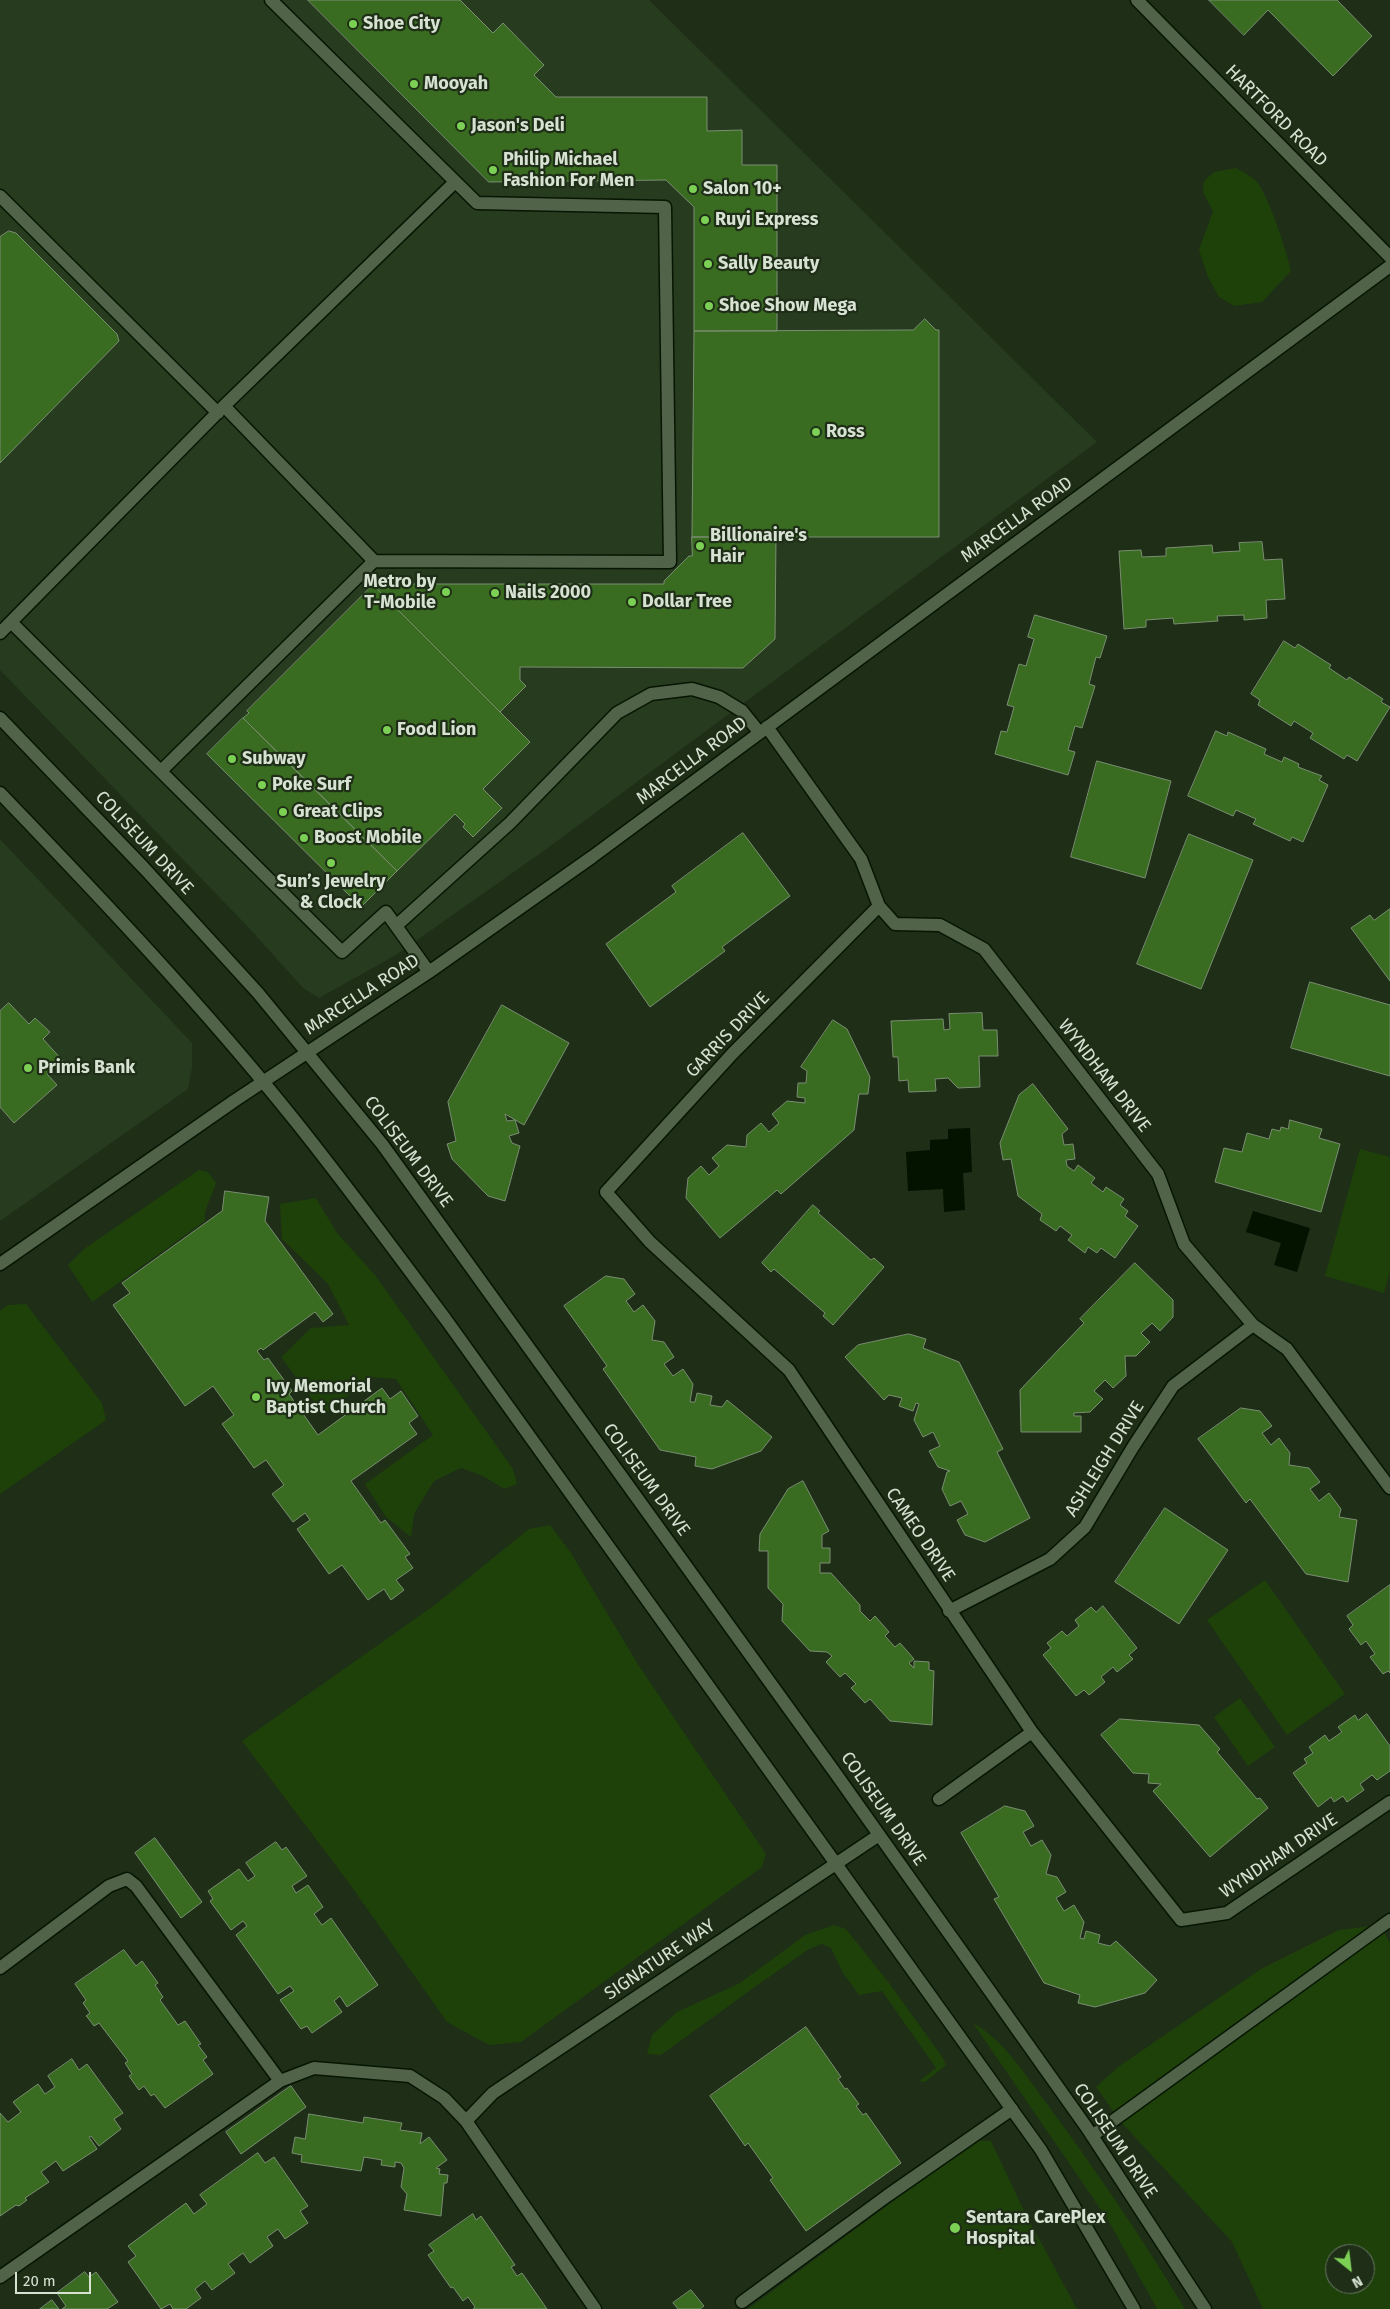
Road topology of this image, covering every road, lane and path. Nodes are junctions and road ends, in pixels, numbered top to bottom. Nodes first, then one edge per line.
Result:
1 (271, 0) edge
2 (1137, 0) edge
3 (455, 182) junction
4 (0, 196) edge
5 (1390, 257) edge
6 (1390, 266) edge
7 (221, 410) junction
8 (374, 561) junction
9 (11, 622) junction
10 (0, 633) edge
11 (0, 718) edge
12 (763, 729) junction
13 (161, 771) junction
14 (0, 793) edge
15 (879, 906) junction
16 (397, 925) junction
17 (429, 972) junction
18 (308, 1052) junction
19 (262, 1082) junction
20 (606, 1192) joint
21 (0, 1247) edge
22 (4, 1261) edge
23 (1253, 1325) junction
24 (1390, 1488) edge
25 (949, 1611) junction
26 (1032, 1732) junction
27 (939, 1799) dead end
28 (1390, 1802) edge
29 (879, 1835) junction
30 (835, 1864) junction
31 (1181, 1920) joint
32 (1390, 1920) edge
33 (0, 1968) edge
34 (280, 2081) junction
35 (1012, 2109) junction
36 (466, 2121) junction
37 (1092, 2136) junction
38 (0, 2277) edge
39 (742, 2302) dead end
40 (595, 2309) edge
41 (1134, 2309) edge
42 (1205, 2309) edge

1 - 3 street
2 - 5 street, HARTFORD ROAD
3 - 7 street
3 - 8 street
4 - 7 street
6 - 12 street, MARCELLA ROAD
7 - 8 street
7 - 9 street
8 - 13 street
9 - 10 street
9 - 13 street
11 - 18 street, COLISEUM DRIVE
12 - 15 street, WYNDHAM DRIVE
12 - 16 street, WYNDHAM DRIVE
12 - 17 street, MARCELLA ROAD
13 - 16 street
14 - 19 street
15 - 20 street, GARRIS DRIVE
15 - 23 street, WYNDHAM DRIVE
16 - 17 street
17 - 18 street, MARCELLA ROAD
18 - 19 street, MARCELLA ROAD
18 - 29 street, COLISEUM DRIVE
19 - 22 street, MARCELLA ROAD
19 - 30 street
20 - 25 street, CAMEO DRIVE
21 - 22 street
23 - 24 street, WYNDHAM DRIVE
23 - 25 street, ASHLEIGH DRIVE
25 - 26 street, CAMEO DRIVE
26 - 27 street
26 - 31 street, CAMEO DRIVE
28 - 31 street, WYNDHAM DRIVE
29 - 30 street, SIGNATURE WAY
29 - 37 street, COLISEUM DRIVE
30 - 35 street
30 - 36 street, SIGNATURE WAY
32 - 37 street
33 - 34 street
34 - 36 street
34 - 38 street
35 - 39 street
35 - 41 street
36 - 40 street
37 - 42 street, COLISEUM DRIVE

